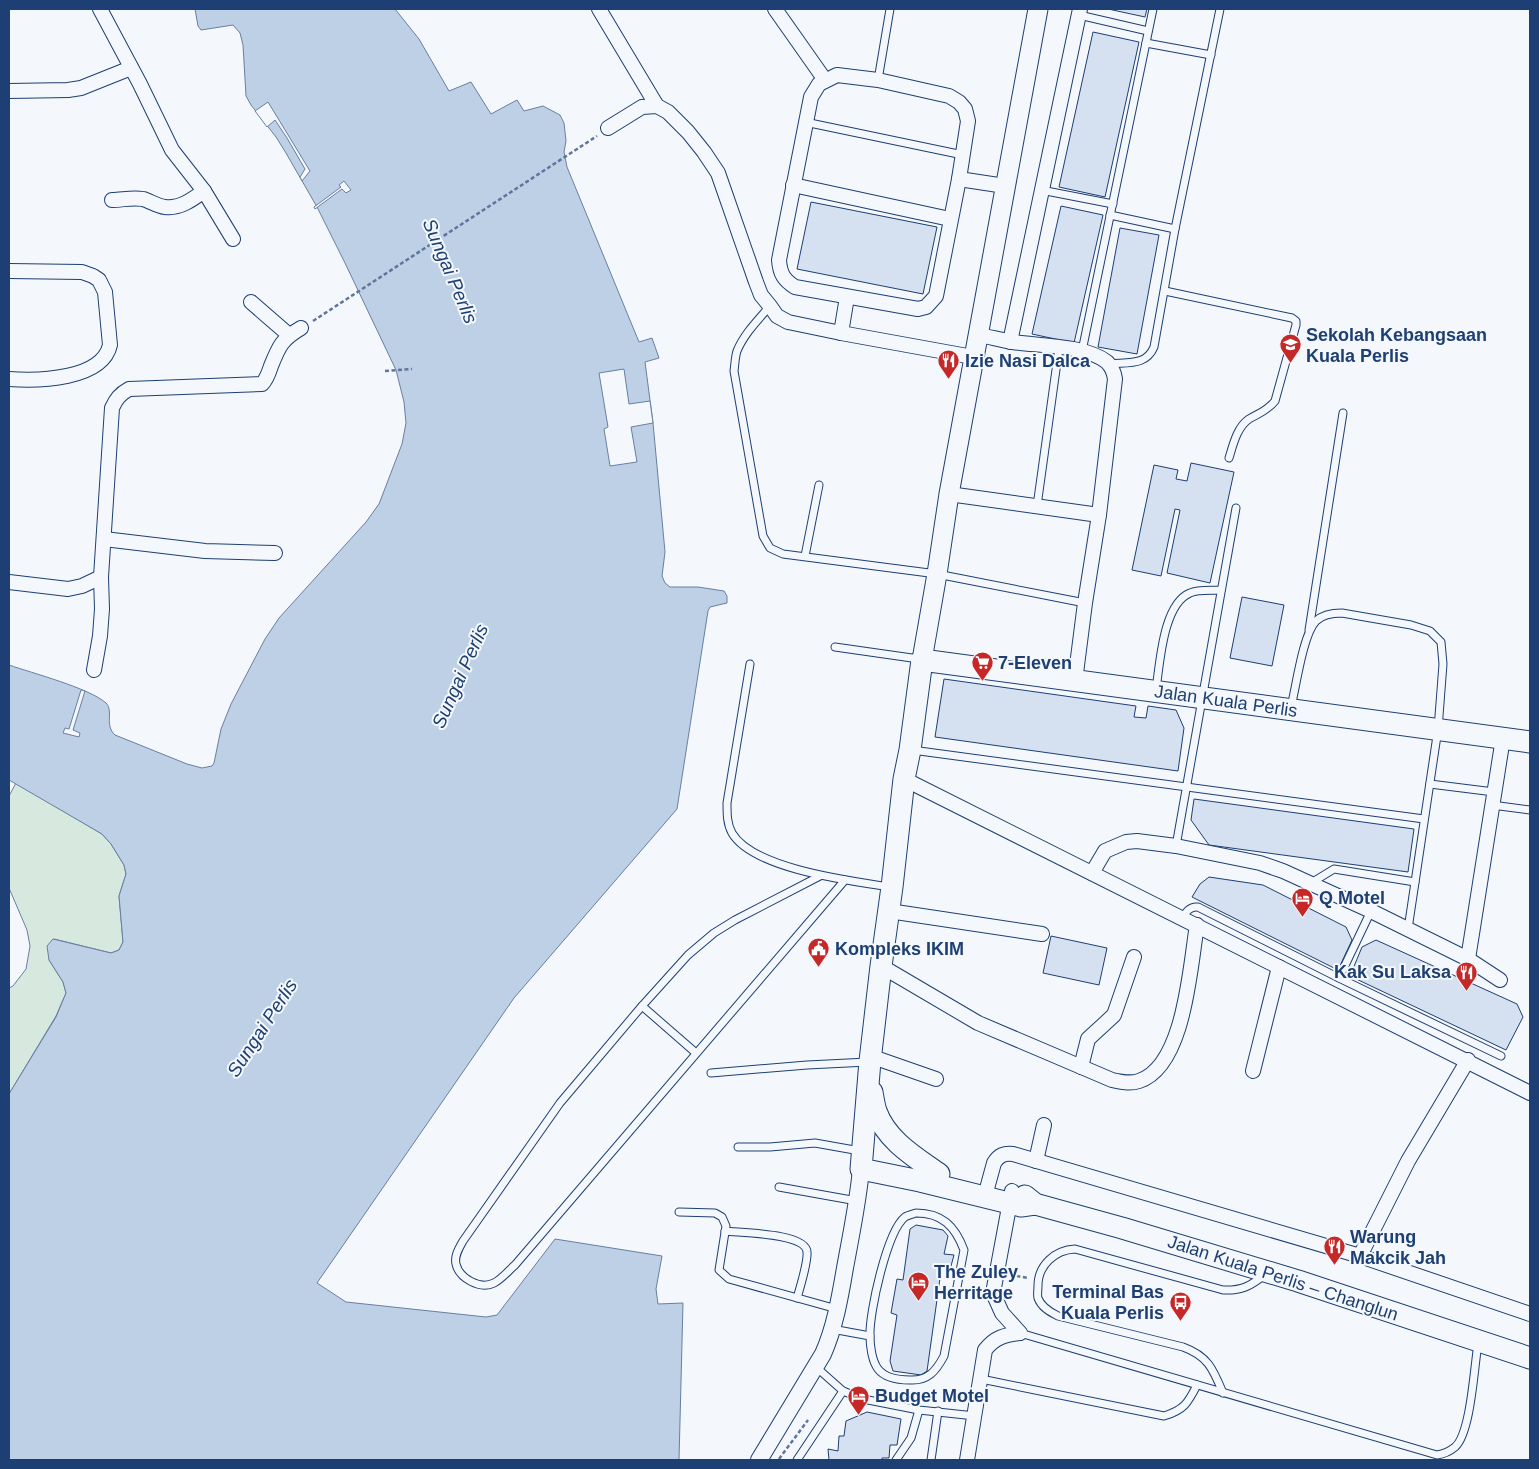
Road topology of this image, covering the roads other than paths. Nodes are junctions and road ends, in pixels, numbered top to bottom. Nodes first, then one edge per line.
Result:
1 (100, 9) edge
2 (599, 9) edge
3 (775, 9) edge
4 (890, 9) edge
5 (1038, 9) edge
6 (1153, 9) edge
7 (1220, 9) edge
8 (1079, 12) edge
9 (1148, 31) junction
10 (1146, 43) junction
11 (1211, 55) junction
12 (131, 68) junction
13 (825, 80) junction
14 (878, 80) junction
15 (9, 91) edge
16 (657, 106) junction
17 (805, 122) junction
18 (608, 128) road end
19 (963, 156) junction
20 (959, 179) junction
21 (793, 185) junction
22 (1005, 186) junction
23 (1042, 190) junction
24 (204, 191) junction
25 (112, 200) dead end
26 (1113, 204) junction
27 (1110, 214) junction
28 (950, 219) junction
29 (1175, 229) junction
30 (233, 239) dead end
31 (9, 271) edge
32 (1165, 291) junction
33 (846, 297) junction
34 (251, 302) dead end
35 (770, 306) junction
36 (841, 333) junction
37 (979, 335) junction
38 (1010, 342) junction
39 (1059, 348) junction
40 (1082, 351) junction
41 (973, 357) junction
42 (1109, 364) junction
43 (9, 379) edge
44 (1343, 413) dead end
45 (1229, 458) dead end
46 (819, 485) dead end
47 (949, 494) junction
48 (1037, 506) junction
49 (1236, 508) dead end
50 (1099, 515) junction
51 (104, 539) junction
52 (275, 553) dead end
53 (805, 556) junction
54 (937, 574) junction
55 (101, 577) junction
56 (9, 582) edge
57 (1221, 590) junction
58 (1085, 603) junction
59 (1308, 635) junction
60 (836, 647) dead end
61 (922, 660) junction
62 (750, 664) dead end
63 (94, 670) dead end
64 (1075, 682) junction
65 (1155, 692) junction
66 (1202, 697) junction
67 (1290, 710) junction
68 (1438, 729) junction
69 (1503, 738) junction
70 (1530, 742) edge
71 (910, 750) junction
72 (904, 779) junction
73 (1430, 784) junction
74 (1186, 787) junction
75 (1493, 799) junction
76 (1530, 810) edge
77 (1424, 819) junction
78 (1176, 846) junction
79 (1092, 873) junction
80 (820, 876) junction
81 (844, 880) junction
82 (1415, 882) junction
83 (1311, 884) junction
84 (892, 887) junction
85 (889, 911) junction
86 (1371, 911) junction
87 (1182, 918) junction
88 (1196, 925) junction
89 (1408, 929) junction
90 (1042, 934) dead end
91 (1134, 957) dead end
92 (1468, 958) junction
93 (881, 966) junction
94 (1280, 967) junction
95 (1339, 978) junction
96 (1500, 980) dead end
97 (642, 1006) junction
98 (696, 1053) junction
99 (1502, 1056) dead end
100 (1468, 1060) junction
101 (870, 1065) junction
102 (1081, 1067) junction
103 (1253, 1071) dead end
104 (711, 1073) dead end
105 (936, 1079) dead end
106 (1530, 1092) edge
107 (1044, 1125) dead end
108 (738, 1147) dead end
109 (862, 1159) junction
110 (1036, 1161) junction
111 (938, 1174) junction
112 (779, 1187) dead end
113 (986, 1191) junction
114 (1010, 1197) junction
115 (858, 1202) junction
116 (679, 1212) dead end
117 (724, 1231) junction
118 (1360, 1256) junction
119 (1268, 1272) junction
120 (797, 1298) junction
121 (837, 1309) junction
122 (1530, 1314) edge
123 (832, 1330) junction
124 (1020, 1333) junction
125 (870, 1336) junction
126 (1478, 1341) junction
127 (1530, 1358) edge
128 (815, 1366) junction
129 (980, 1379) junction
130 (1196, 1385) junction
131 (843, 1391) junction
132 (1223, 1393) junction
133 (919, 1410) junction
134 (938, 1411) junction
135 (975, 1416) junction
136 (759, 1460) edge
137 (797, 1460) edge
138 (896, 1460) edge
139 (931, 1460) edge
140 (967, 1460) edge

1 - 12 street
2 - 16 street
3 - 13 street
4 - 14 lane
5 - 22 main road
6 - 9 lane
7 - 11 lane
8 - 9 lane
8 - 23 street
9 - 10 lane
10 - 11 lane
10 - 26 lane
11 - 29 lane
12 - 15 street
12 - 24 street
13 - 14 street
13 - 17 street
14 - 19 street
16 - 18 street
16 - 35 street
17 - 19 lane
17 - 21 street
19 - 20 street
20 - 22 street
20 - 28 street
21 - 28 street
21 - 33 street
22 - 37 main road
23 - 26 lane
23 - 38 street
24 - 25 street
24 - 30 street
26 - 27 lane
27 - 29 lane
27 - 40 lane
28 - 33 street
29 - 32 lane
31 - 43 street
32 - 42 lane
32 - 45 lane
33 - 36 street
34 - 51 street
35 - 36 street
35 - 53 lane
36 - 41 street
37 - 38 street
37 - 41 main road
38 - 39 street
39 - 40 street
39 - 48 lane
40 - 42 street
41 - 47 main road
42 - 50 street
44 - 59 lane
46 - 53 lane
47 - 48 street
47 - 54 main road
48 - 50 street
49 - 57 lane
50 - 58 street
51 - 52 street
51 - 55 street
53 - 54 lane
54 - 58 lane
54 - 61 main road
55 - 56 street
55 - 63 street
57 - 65 lane
57 - 66 lane
58 - 64 street
59 - 67 lane
59 - 68 lane
60 - 61 lane
61 - 64 main road, Jalan Kuala Perlis
61 - 71 main road
62 - 80 lane
64 - 65 main road, Jalan Kuala Perlis
65 - 66 main road, Jalan Kuala Perlis
66 - 67 main road, Jalan Kuala Perlis
66 - 74 lane
67 - 68 main road, Jalan Kuala Perlis
68 - 69 main road, Jalan Kuala Perlis
68 - 73 lane
69 - 70 main road, Jalan Kuala Perlis
69 - 75 street
71 - 72 main road
71 - 74 lane
72 - 79 street
72 - 84 main road
73 - 75 lane
73 - 77 lane
74 - 77 lane
74 - 78 lane
75 - 76 lane
75 - 92 street
77 - 82 lane
78 - 79 street
78 - 83 street
79 - 87 street
80 - 81 lane
80 - 97 lane
81 - 84 lane
81 - 98 lane
82 - 83 lane
82 - 89 lane
83 - 86 street
84 - 85 main road
85 - 90 street
85 - 93 main road
86 - 89 street
86 - 95 lane
87 - 88 street
87 - 95 lane
88 - 94 street
88 - 102 street
89 - 92 street
91 - 102 street
92 - 96 street
93 - 101 main road
93 - 102 street
94 - 100 street
94 - 103 street
95 - 99 lane
97 - 98 lane
97 - 98 lane
100 - 106 street
100 - 118 street
101 - 104 lane
101 - 105 street
101 - 109 main road
101 - 111 main road
107 - 110 street
108 - 109 lane
109 - 111 main road, Jalan Kuala Perlis – Changlun
109 - 113 main road, Jalan Kuala Perlis – Changlun
109 - 115 street
110 - 113 street
110 - 118 street
111 - 113 main road, Jalan Kuala Perlis – Changlun
112 - 115 lane
113 - 114 main road, Jalan Kuala Perlis – Changlun
114 - 119 main road, Jalan Kuala Perlis – Changlun
114 - 124 street
115 - 121 street
116 - 117 lane
117 - 120 lane
117 - 120 lane
118 - 122 street
119 - 126 main road, Jalan Kuala Perlis – Changlun
119 - 132 lane
120 - 121 lane
121 - 123 street
123 - 125 lane
123 - 128 street
124 - 129 street
124 - 130 lane
125 - 125 lane
126 - 127 main road, Jalan Kuala Perlis – Changlun
126 - 132 lane
128 - 131 lane
128 - 136 street
129 - 130 lane
129 - 135 street
130 - 132 lane
131 - 133 lane
131 - 137 lane
133 - 134 lane
133 - 138 lane
134 - 135 lane
134 - 139 lane
135 - 140 street

